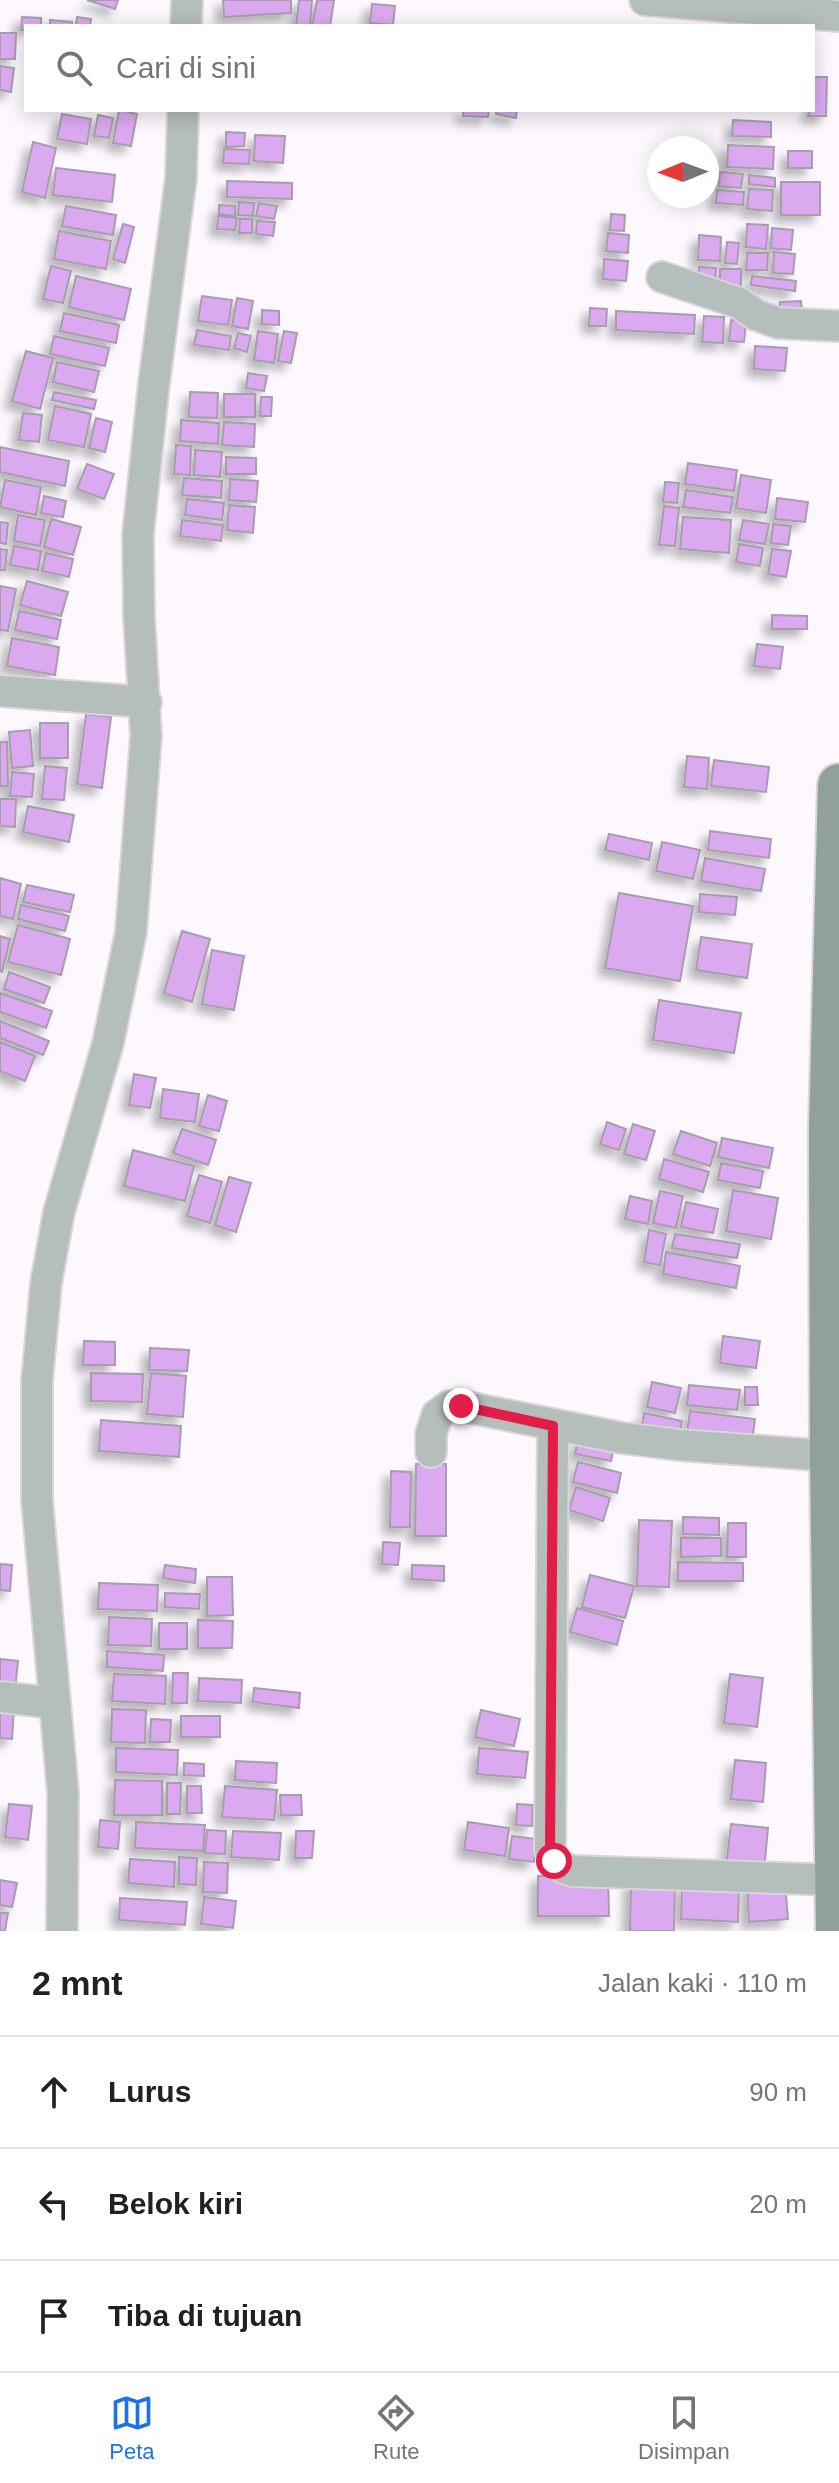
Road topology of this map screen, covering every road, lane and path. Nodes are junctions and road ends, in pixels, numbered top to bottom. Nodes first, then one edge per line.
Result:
1 (187, 0) edge
2 (645, 0) edge
3 (839, 16) edge
4 (186, 24) edge
5 (183, 112) edge
6 (662, 277) dead end
7 (839, 326) edge
8 (0, 691) edge
9 (146, 702) junction
10 (839, 785) edge
11 (835, 1349) edge
12 (553, 1426) junction
13 (431, 1452) dead end
14 (831, 1456) junction
15 (0, 1697) edge
16 (55, 1703) junction
17 (838, 1880) edge
18 (62, 1931) edge
19 (837, 1931) edge

1 - 4 street
2 - 3 street
5 - 9 street
6 - 7 street
8 - 9 street
9 - 16 street
10 - 11 main road
11 - 14 main road
12 - 13 street
12 - 14 street
12 - 17 street
14 - 17 main road
15 - 16 street
16 - 18 street
17 - 19 main road

